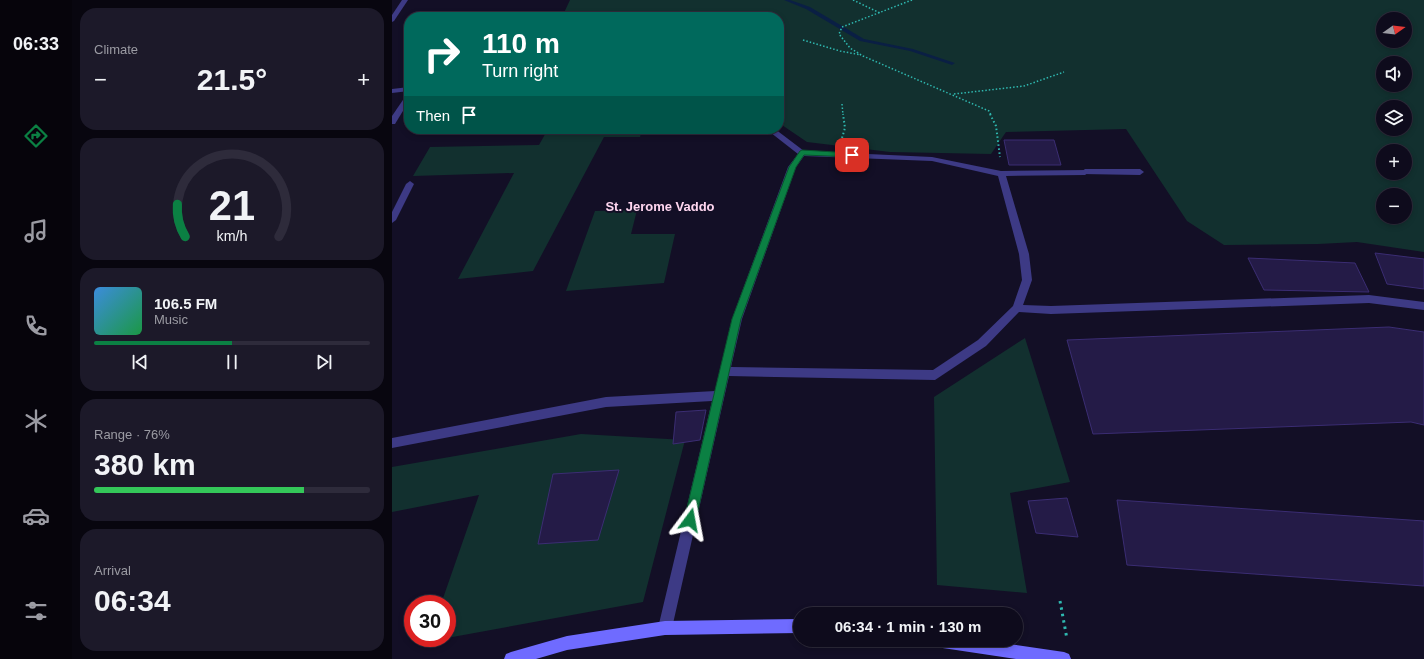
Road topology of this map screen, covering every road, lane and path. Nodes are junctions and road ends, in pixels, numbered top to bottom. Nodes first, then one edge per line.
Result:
1 (405, 0) edge
2 (853, 0) edge
3 (912, 0) edge
4 (880, 14) junction
5 (392, 20) edge
6 (803, 40) dead end
7 (863, 56) junction
8 (1064, 72) dead end
9 (404, 90) edge
10 (392, 91) edge
11 (953, 94) junction
12 (404, 103) edge
13 (842, 104) dead end
14 (392, 122) edge
15 (777, 134) edge
16 (802, 153) junction
17 (837, 154) junction
18 (1140, 172) dead end
19 (1002, 174) junction
20 (410, 184) dead end
21 (392, 220) edge
22 (1424, 306) edge
23 (1017, 308) junction
24 (725, 371) junction
25 (719, 396) junction
26 (392, 443) edge
27 (1060, 601) dead end
28 (793, 626) edge
29 (665, 628) junction
30 (1068, 645) dead end
31 (983, 647) edge
32 (511, 659) edge
33 (1064, 659) edge

1 - 5 street
2 - 4 path
3 - 4 path
4 - 7 path
6 - 7 path
7 - 11 path
8 - 11 path
9 - 10 street
11 - 19 path
12 - 14 street
13 - 17 path
15 - 16 street
16 - 17 street
16 - 24 street
17 - 19 street
18 - 19 street
19 - 23 street
20 - 21 street
22 - 23 street
23 - 24 street
24 - 25 street
25 - 26 street
25 - 29 street
27 - 30 path
28 - 29 main road
29 - 32 main road
31 - 33 main road

